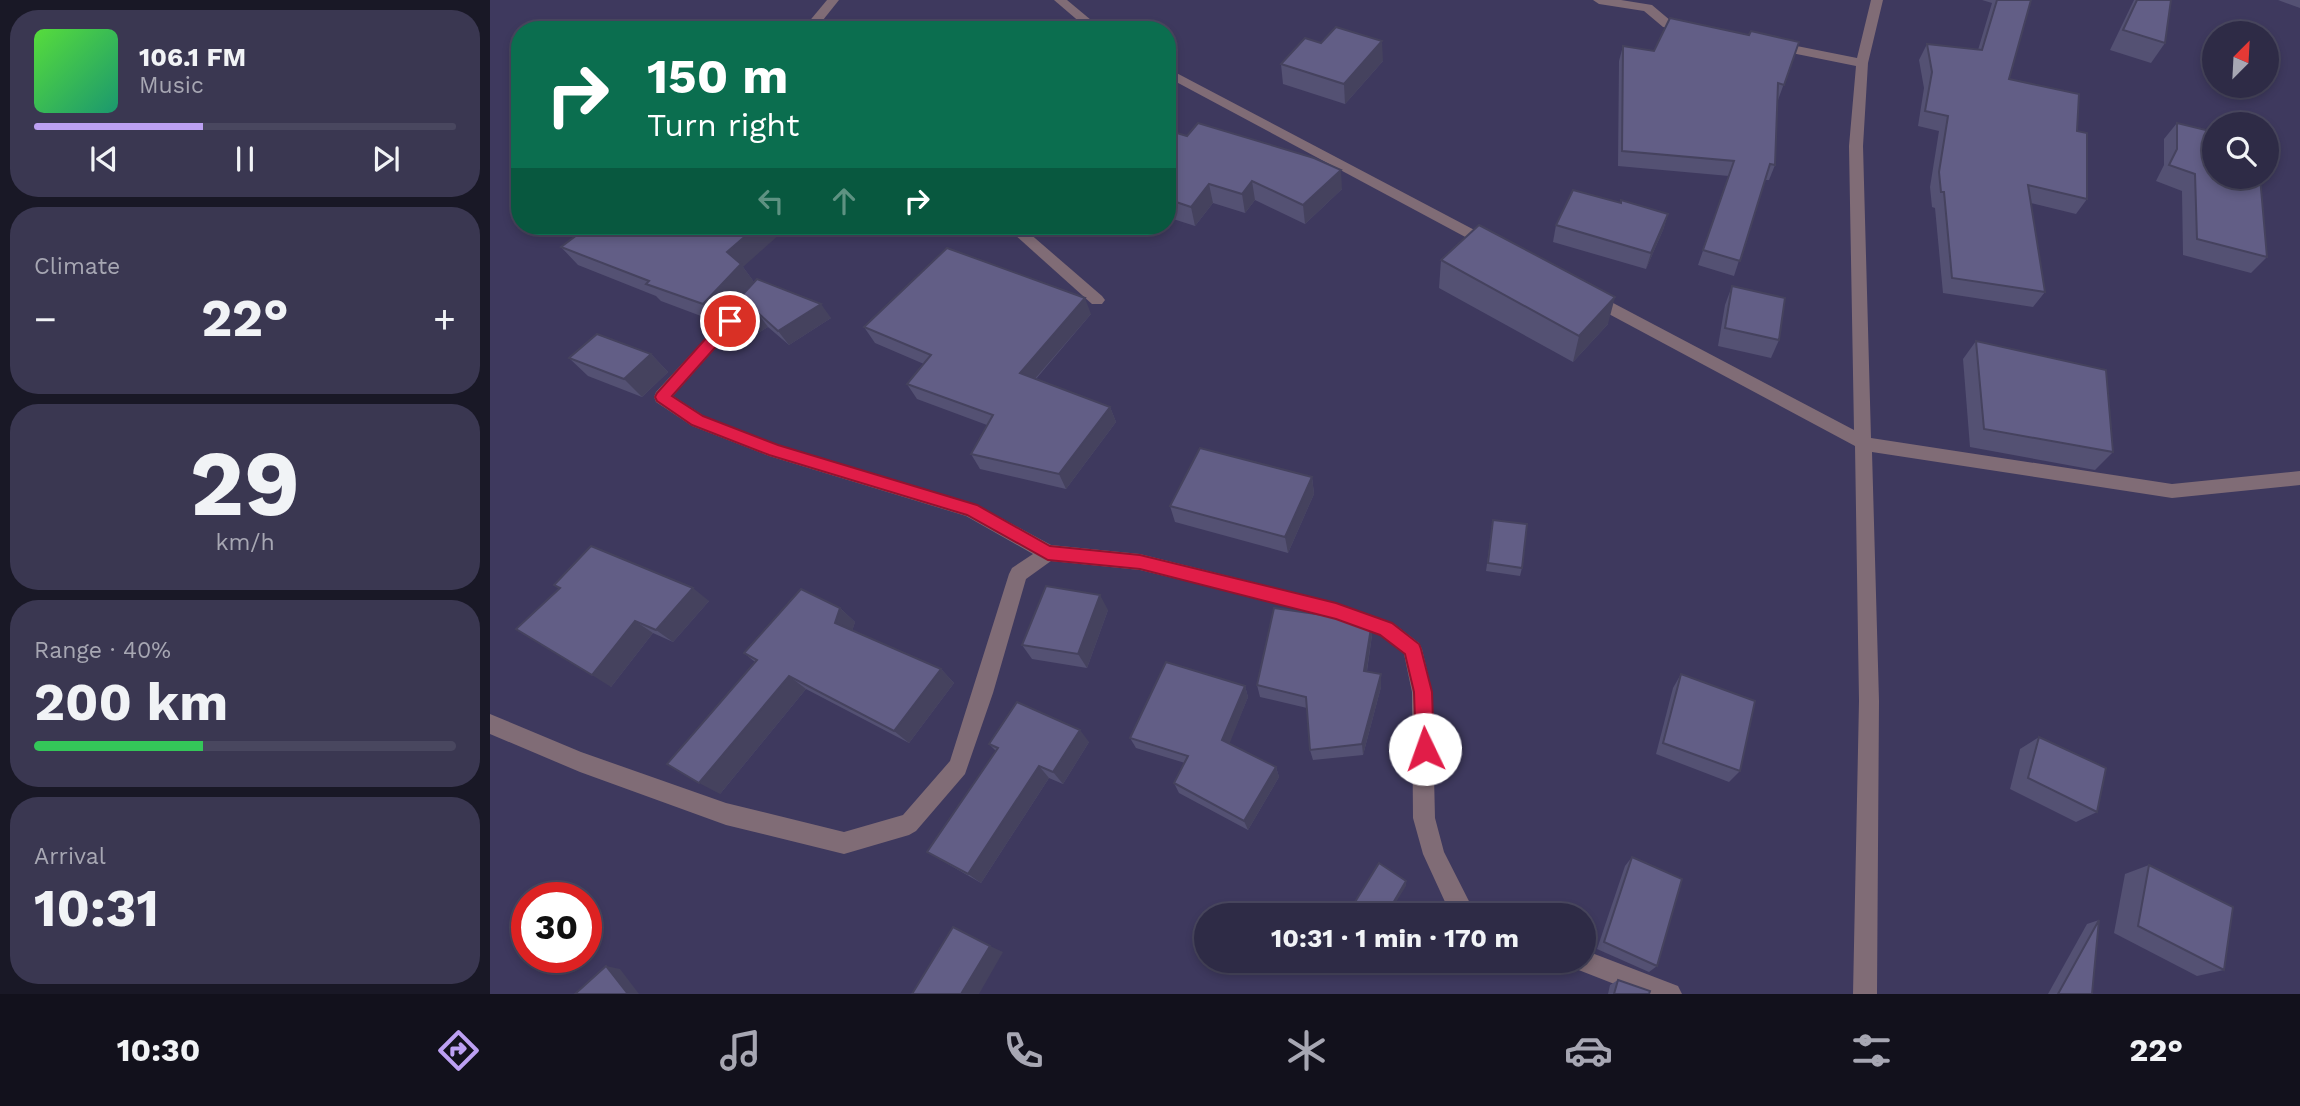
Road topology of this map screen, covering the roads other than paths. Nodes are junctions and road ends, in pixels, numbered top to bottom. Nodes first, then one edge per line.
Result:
1 (833, 0) edge
2 (1060, 0) edge
3 (1599, 0) edge
4 (1877, 0) edge
5 (816, 21) edge
6 (1086, 21) edge
7 (1706, 31) edge
8 (1758, 42) edge
9 (1862, 62) junction
10 (1176, 77) edge
11 (1022, 235) edge
12 (755, 293) edge
13 (1097, 300) dead end
14 (1865, 444) junction
15 (2300, 478) edge
16 (1048, 552) junction
17 (490, 724) edge
18 (1457, 903) edge
19 (1596, 966) edge
20 (1670, 994) edge
21 (1865, 994) edge

1 - 5 street
2 - 6 street
3 - 7 street
4 - 9 street
8 - 9 street
9 - 14 street
10 - 14 street
11 - 13 street
12 - 16 street
14 - 15 street
14 - 21 street
16 - 17 street
16 - 18 street
19 - 20 street

